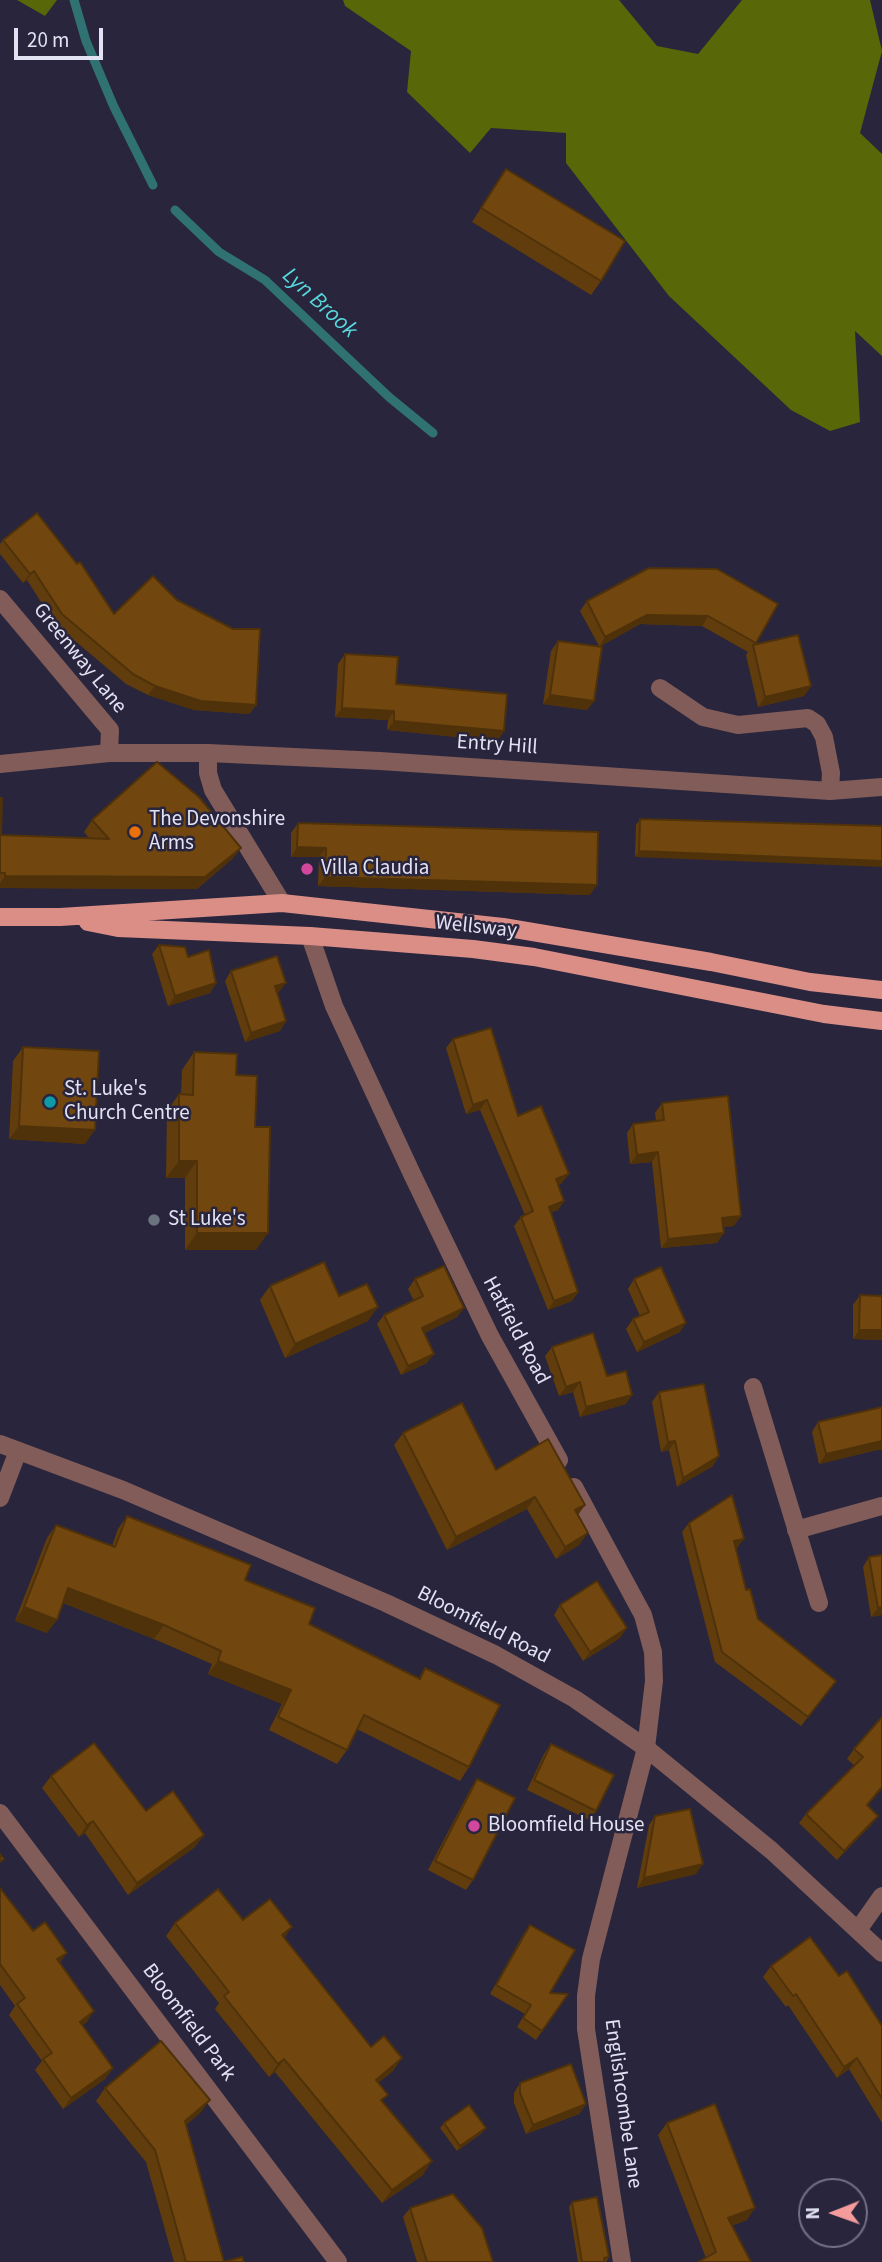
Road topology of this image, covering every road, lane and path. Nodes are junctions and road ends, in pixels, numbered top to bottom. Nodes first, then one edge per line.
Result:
1 (0, 599) edge
2 (660, 688) dead end
3 (109, 753) junction
4 (208, 753) junction
5 (0, 764) edge
6 (882, 787) edge
7 (830, 791) junction
8 (282, 904) junction
9 (0, 917) edge
10 (60, 917) junction
11 (310, 936) junction
12 (882, 990) edge
13 (882, 1021) edge
14 (754, 1387) dead end
15 (0, 1444) edge
16 (18, 1451) junction
17 (0, 1498) edge
18 (882, 1506) edge
19 (796, 1530) junction
20 (819, 1603) dead end
21 (646, 1748) junction
22 (0, 1813) edge
23 (882, 1896) edge
24 (858, 1930) junction
25 (882, 1953) edge
26 (338, 2262) edge
27 (622, 2262) edge

1 - 3 street, Greenway Lane
2 - 7 street
3 - 4 street, Entry Hill
3 - 5 street, Entry Hill
4 - 7 street, Entry Hill
4 - 8 street
6 - 7 street, Entry Hill
8 - 10 main road, Wellsway
8 - 11 main road
8 - 12 main road, Wellsway
9 - 10 main road, Wellsway
10 - 11 main road, Wellsway
11 - 13 main road, Wellsway
11 - 21 street, Hatfield Road
14 - 19 street
15 - 16 street, Bloomfield Road
16 - 17 street
16 - 21 street, Bloomfield Road
18 - 19 street
19 - 20 street
21 - 24 street, Bloomfield Road
21 - 27 street, Englishcombe Lane
22 - 26 street, Bloomfield Park
23 - 24 street
24 - 25 street, Bloomfield Road

